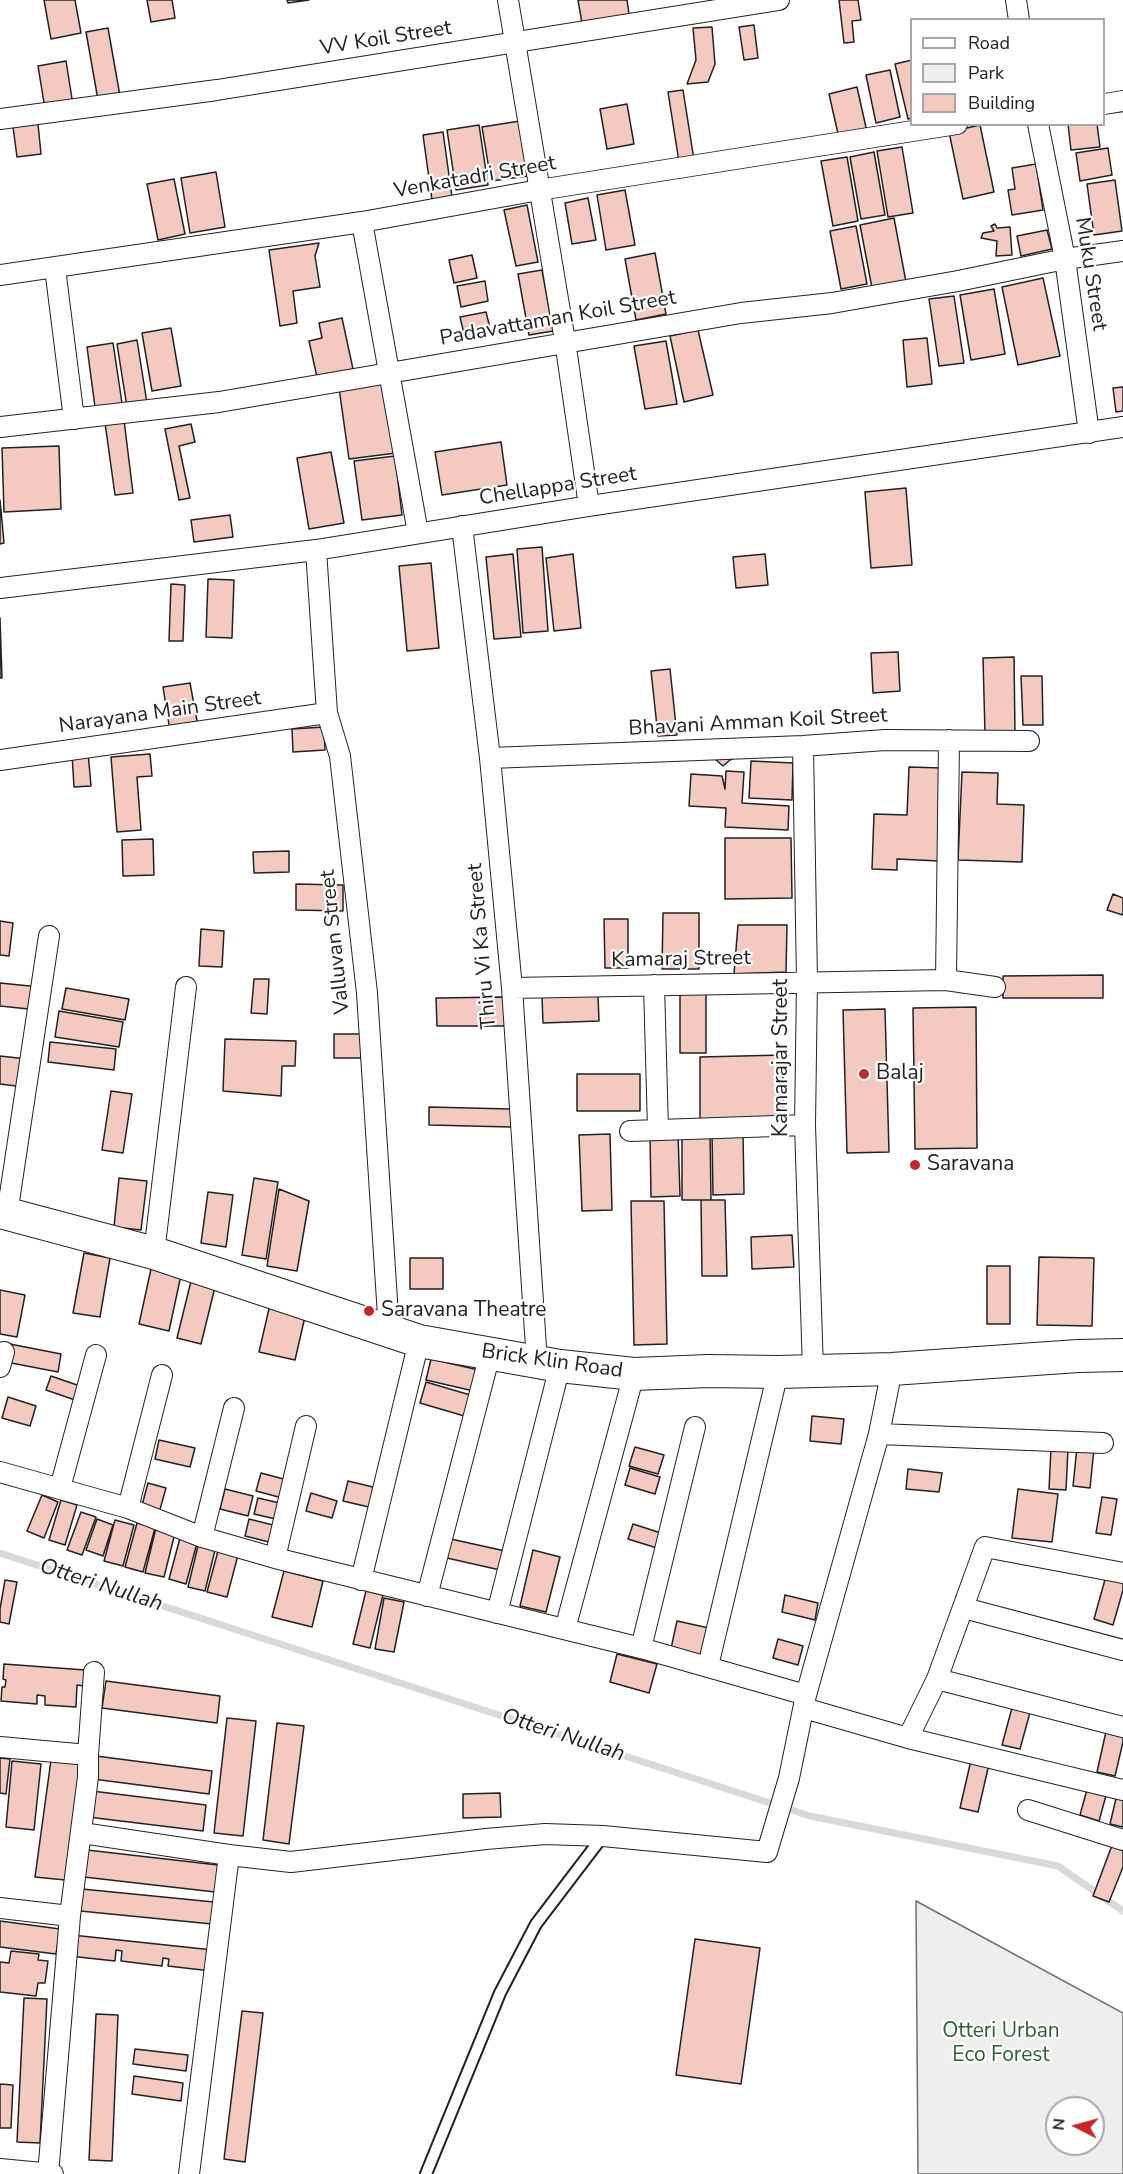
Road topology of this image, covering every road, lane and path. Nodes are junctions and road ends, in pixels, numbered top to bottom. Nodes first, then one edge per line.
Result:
1 (508, 0) edge
2 (779, 0) edge
3 (1016, 0) edge
4 (1019, 18) edge
5 (515, 42) junction
6 (1123, 101) edge
7 (1105, 104) edge
8 (0, 119) edge
9 (944, 126) edge
10 (1038, 126) edge
11 (539, 190) junction
12 (362, 222) junction
13 (1123, 251) edge
14 (1065, 259) junction
15 (55, 268) junction
16 (0, 275) edge
17 (565, 341) junction
18 (389, 372) junction
19 (74, 419) junction
20 (0, 427) edge
21 (1123, 427) edge
22 (1089, 432) junction
23 (589, 506) junction
24 (462, 526) junction
25 (418, 533) junction
26 (316, 550) junction
27 (0, 588) edge
28 (327, 713) junction
29 (949, 740) junction
30 (1029, 741) dead end
31 (803, 746) junction
32 (490, 758) junction
33 (0, 760) edge
34 (49, 936) dead end
35 (946, 980) junction
36 (807, 981) junction
37 (654, 985) junction
38 (186, 987) dead end
39 (995, 987) dead end
40 (512, 988) junction
41 (805, 1125) junction
42 (658, 1129) junction
43 (630, 1131) dead end
44 (4, 1213) edge
45 (154, 1253) junction
46 (389, 1331) junction
47 (419, 1341) junction
48 (490, 1354) junction
49 (96, 1355) dead end
50 (1123, 1355) edge
51 (549, 1364) junction
52 (892, 1369) junction
53 (813, 1370) junction
54 (778, 1372) junction
55 (633, 1374) junction
56 (162, 1375) dead end
57 (234, 1408) dead end
58 (306, 1426) dead end
59 (695, 1427) dead end
60 (879, 1434) junction
61 (1103, 1443) dead end
62 (0, 1472) edge
63 (60, 1488) junction
64 (128, 1508) junction
65 (202, 1537) junction
66 (275, 1558) junction
67 (1123, 1573) edge
68 (361, 1580) junction
69 (427, 1596) junction
70 (964, 1608) junction
71 (497, 1613) junction
72 (565, 1629) junction
73 (641, 1648) junction
74 (1123, 1650) edge
75 (708, 1666) junction
76 (94, 1672) dead end
77 (937, 1679) junction
78 (805, 1701) junction
79 (1123, 1727) edge
80 (908, 1738) junction
81 (0, 1747) edge
82 (88, 1755) junction
83 (1123, 1790) edge
84 (1028, 1810) dead end
85 (82, 1833) junction
86 (603, 1836) junction
87 (1123, 1840) edge
88 (229, 1855) junction
89 (0, 1908) edge
90 (69, 1916) junction
91 (0, 2169) edge
92 (48, 2174) edge
93 (53, 2174) edge
94 (189, 2174) edge
95 (426, 2174) edge

1 - 5 street
2 - 5 street, VV Koil Street
3 - 4 street
5 - 8 street, VV Koil Street
5 - 11 street
6 - 7 street
9 - 11 street, Venkatadri Street
10 - 14 street, Muku Street
11 - 12 street, Venkatadri Street
11 - 17 street
12 - 15 street, Venkatadri Street
12 - 18 street
13 - 14 street, Padavattaman Koil Street
14 - 17 street, Padavattaman Koil Street
14 - 22 street, Muku Street
15 - 16 street, Venkatadri Street
15 - 19 street
17 - 18 street, Padavattaman Koil Street
17 - 23 street
18 - 19 street, Padavattaman Koil Street
18 - 25 street
19 - 20 street, Padavattaman Koil Street
21 - 22 street, Chellappa Street
22 - 23 street, Chellappa Street
23 - 24 street, Chellappa Street
24 - 25 street, Chellappa Street
24 - 32 street, Thiru Vi Ka Street
25 - 26 street, Chellappa Street
26 - 27 street, Chellappa Street
26 - 28 street, Valluvan Street
28 - 33 street, Narayana Main Street
28 - 46 street, Valluvan Street
29 - 30 street, Bhavani Amman Koil Street
29 - 31 street, Bhavani Amman Koil Street
29 - 35 street
31 - 32 street, Bhavani Amman Koil Street
31 - 36 street, Kamarajar Street
32 - 40 street, Thiru Vi Ka Street
34 - 44 street
35 - 36 street, Kamaraj Street
35 - 39 street, Kamaraj Street
36 - 37 street, Kamaraj Street
36 - 41 street, Kamarajar Street
37 - 40 street, Kamaraj Street
37 - 42 street
38 - 45 street
40 - 51 street, Thiru Vi Ka Street
41 - 42 street
41 - 53 street, Kamarajar Street
42 - 43 street
44 - 45 main road, Brick Klin Road
45 - 46 main road, Brick Klin Road
46 - 47 main road, Brick Klin Road
47 - 48 main road, Brick Klin Road
47 - 68 street
48 - 51 main road, Brick Klin Road
48 - 69 street
49 - 63 street
50 - 52 main road, Brick Klin Road
51 - 55 main road, Brick Klin Road
51 - 71 street, Thiru Vi Ka Street
52 - 53 main road, Brick Klin Road
52 - 60 street
53 - 54 main road, Brick Klin Road
54 - 55 main road, Brick Klin Road
54 - 75 street
55 - 72 street
56 - 64 street
57 - 65 street
58 - 66 street
59 - 73 street
60 - 61 street
60 - 78 street
62 - 63 street
63 - 64 street
64 - 65 street
65 - 66 street
66 - 68 street
67 - 70 street
68 - 69 street
69 - 71 street
70 - 74 street
70 - 77 street
71 - 72 street
72 - 73 street
73 - 75 street
75 - 78 street
76 - 82 street
77 - 79 street
77 - 80 street
78 - 80 street
78 - 86 street
80 - 83 street
81 - 82 street
82 - 85 street
84 - 87 street
85 - 88 street
85 - 90 street
86 - 88 street
86 - 95 lane
88 - 94 street
89 - 90 street
90 - 92 street
91 - 92 street
92 - 93 street

